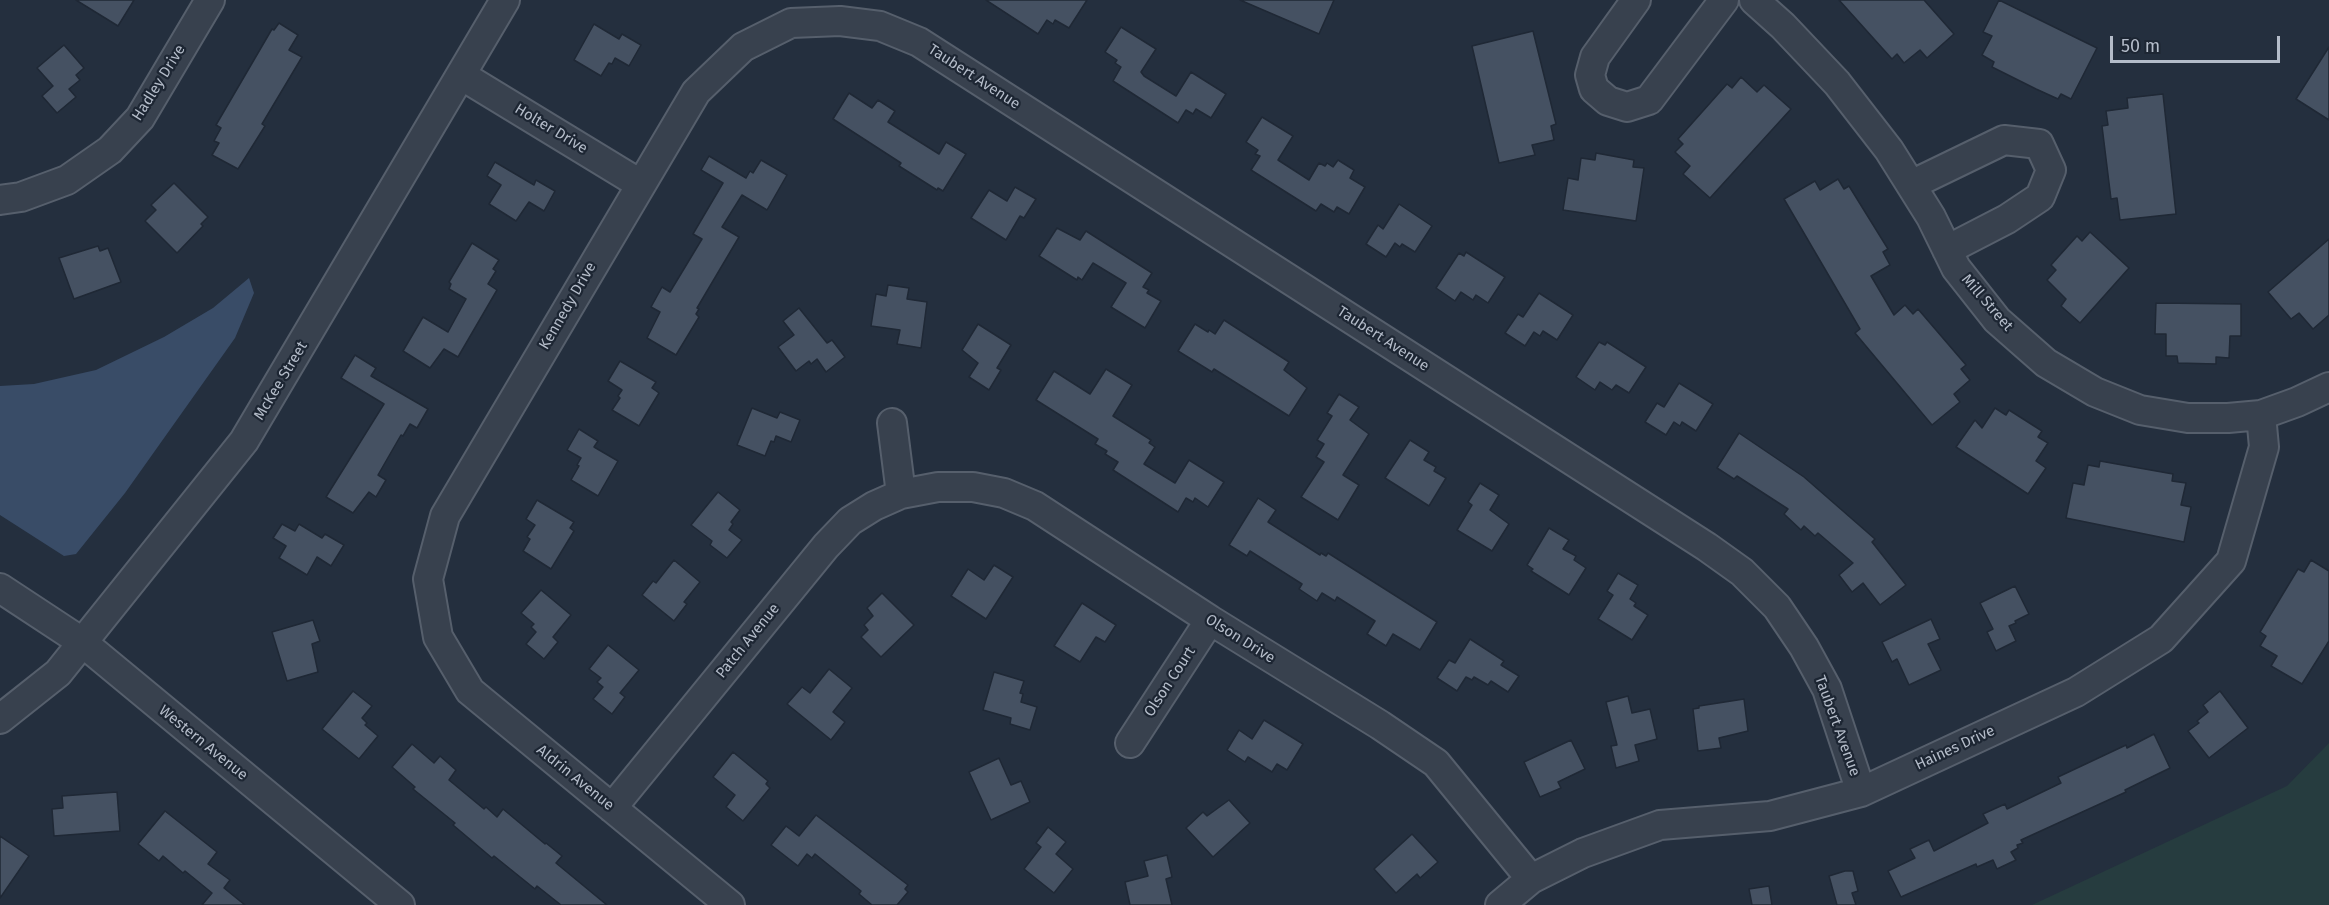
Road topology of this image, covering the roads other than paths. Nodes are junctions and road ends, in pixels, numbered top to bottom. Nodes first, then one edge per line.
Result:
1 (210, 0) edge
2 (505, 0) edge
3 (1636, 0) edge
4 (1724, 0) edge
5 (1754, 0) edge
6 (791, 23) joint
7 (461, 75) junction
8 (640, 184) junction
9 (1911, 185) junction
10 (0, 200) edge
11 (1947, 250) junction
12 (2329, 387) edge
13 (2261, 415) junction
14 (892, 423) dead end
15 (901, 494) junction
16 (0, 588) edge
17 (1210, 621) junction
18 (438, 637) joint
19 (82, 642) junction
20 (0, 719) edge
21 (1130, 743) dead end
22 (1861, 792) junction
23 (612, 808) junction
24 (1531, 879) junction
25 (400, 905) edge
26 (730, 905) edge
27 (1500, 905) edge

1 - 10 street, Hadley Drive
2 - 7 street, McKee Street
3 - 4 street
5 - 9 street, Mill Street
6 - 8 street, Kennedy Drive
6 - 22 street, Taubert Avenue
7 - 8 street, Holter Drive
7 - 19 street, McKee Street
8 - 18 street, Kennedy Drive
9 - 11 street, Mill Street
9 - 11 street
11 - 13 street, Mill Street
12 - 13 street, Mill Street
13 - 22 street, Haines Drive
14 - 15 street
15 - 17 street, Olson Drive
15 - 23 street, Patch Avenue
16 - 19 street, Western Avenue
17 - 21 street, Olson Court
17 - 24 street, Olson Drive
18 - 23 street, Aldrin Avenue
19 - 20 street, McKee Street
19 - 25 street, Western Avenue
22 - 24 street, Haines Drive
23 - 26 street, Aldrin Avenue
24 - 27 street, Haines Drive

